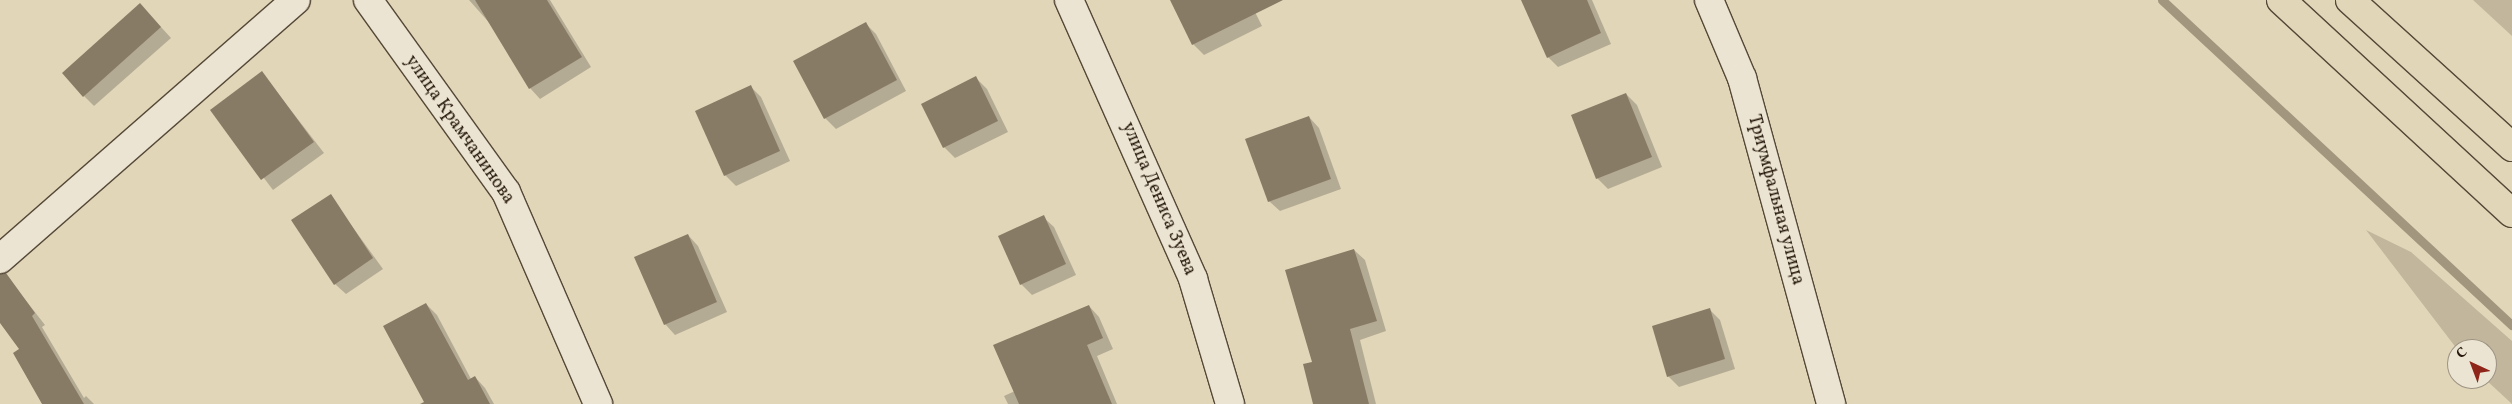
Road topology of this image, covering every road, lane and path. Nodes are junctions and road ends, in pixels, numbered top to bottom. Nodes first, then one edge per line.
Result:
1 (296, 0) edge
2 (368, 0) edge
3 (1068, 0) edge
4 (1709, 0) edge
5 (2281, 0) edge
6 (2350, 0) edge
7 (2512, 147) edge
8 (2512, 213) edge
9 (0, 259) edge
10 (598, 404) edge
11 (1230, 404) edge
12 (1831, 404) edge

1 - 9 street
2 - 10 street, улица Крамчанинова
3 - 11 street, улица Дениса Зуева
4 - 12 street, Триумфальная улица
5 - 8 main road
6 - 7 main road

